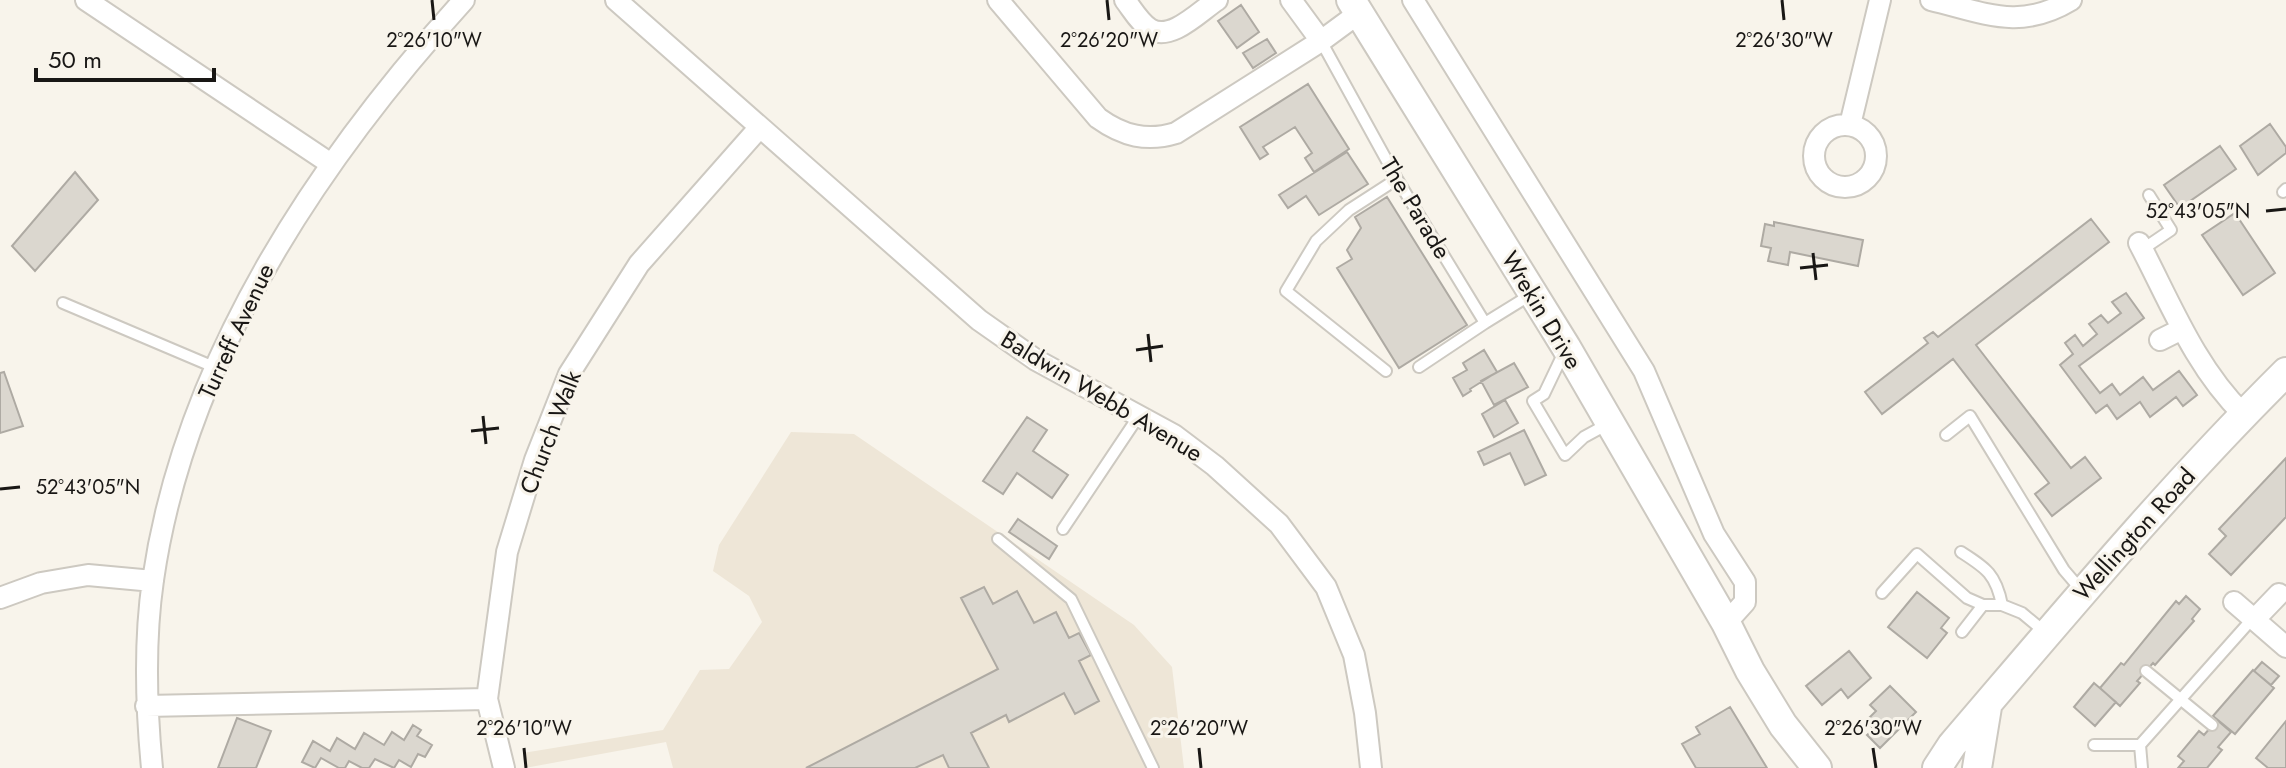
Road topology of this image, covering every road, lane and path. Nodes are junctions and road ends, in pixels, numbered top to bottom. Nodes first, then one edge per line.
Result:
1 (86, 0) edge
2 (464, 0) edge
3 (616, 0) edge
4 (998, 0) edge
5 (1125, 0) edge
6 (1217, 0) edge
7 (1291, 0) edge
8 (1413, 0) edge
9 (1880, 0) edge
10 (1931, 0) edge
11 (2071, 0) edge
12 (1355, 6) edge
13 (1321, 41) junction
14 (1850, 125) dead end
15 (759, 128) junction
16 (331, 164) junction
17 (1397, 179) junction
18 (2149, 195) dead end
19 (2141, 246) joint
20 (1533, 293) junction
21 (63, 303) dead end
22 (1485, 323) junction
23 (2182, 329) junction
24 (2160, 340) dead end
25 (1566, 347) junction
26 (214, 367) junction
27 (1419, 367) dead end
28 (1386, 371) dead end
29 (2286, 372) edge
30 (2243, 414) junction
31 (1138, 417) junction
32 (1608, 424) junction
33 (1946, 435) dead end
34 (1063, 529) dead end
35 (998, 539) dead end
36 (1961, 552) dead end
37 (153, 581) junction
38 (2282, 590) edge
39 (2082, 591) junction
40 (1882, 593) dead end
41 (0, 598) edge
42 (2234, 602) dead end
43 (1983, 605) junction
44 (2002, 605) junction
45 (2254, 618) junction
46 (1726, 623) junction
47 (1962, 632) dead end
48 (2046, 633) junction
49 (2286, 647) edge
50 (2146, 671) dead end
51 (487, 699) junction
52 (2181, 699) junction
53 (1988, 702) junction
54 (146, 706) junction
55 (2212, 725) dead end
56 (2094, 745) dead end
57 (2140, 745) junction
58 (152, 768) edge
59 (504, 768) edge
60 (1153, 768) edge
61 (1371, 768) edge
62 (1817, 768) edge
63 (1937, 768) edge
64 (1977, 768) edge
65 (2142, 768) edge

1 - 16 street
2 - 16 street, Turreff Avenue
3 - 15 street, Baldwin Webb Avenue
4 - 13 street
5 - 6 street
7 - 13 street, The Parade
8 - 46 street
9 - 14 street
10 - 11 street
12 - 13 street
12 - 20 street, Wrekin Drive
13 - 17 lane, The Parade
15 - 31 street, Baldwin Webb Avenue
15 - 51 street, Church Walk
16 - 26 street, Turreff Avenue
17 - 22 lane, The Parade
17 - 28 lane
18 - 19 lane
19 - 23 street
20 - 22 lane
20 - 25 street, Wrekin Drive
21 - 26 lane
22 - 27 lane
23 - 24 street
23 - 30 street
25 - 32 street, Wrekin Drive
25 - 32 lane
26 - 37 street, Turreff Avenue
29 - 30 street, Wellington Road
30 - 39 street, Wellington Road
31 - 34 lane
31 - 61 street, Baldwin Webb Avenue
32 - 46 street, Wrekin Drive
33 - 39 lane
35 - 60 lane
36 - 44 lane
37 - 41 street
37 - 54 street, Turreff Avenue
38 - 45 street
39 - 48 street, Wellington Road
40 - 43 lane
42 - 45 street
43 - 44 lane
43 - 47 lane
44 - 48 lane
45 - 49 street
45 - 52 lane
46 - 62 street, Wrekin Drive
48 - 53 street, Wellington Road
50 - 52 lane
51 - 54 street
51 - 59 street, Church Walk
52 - 55 lane
52 - 57 lane
53 - 63 street, Wellington Road
53 - 64 street
54 - 58 street, Turreff Avenue
56 - 57 lane
57 - 65 lane

